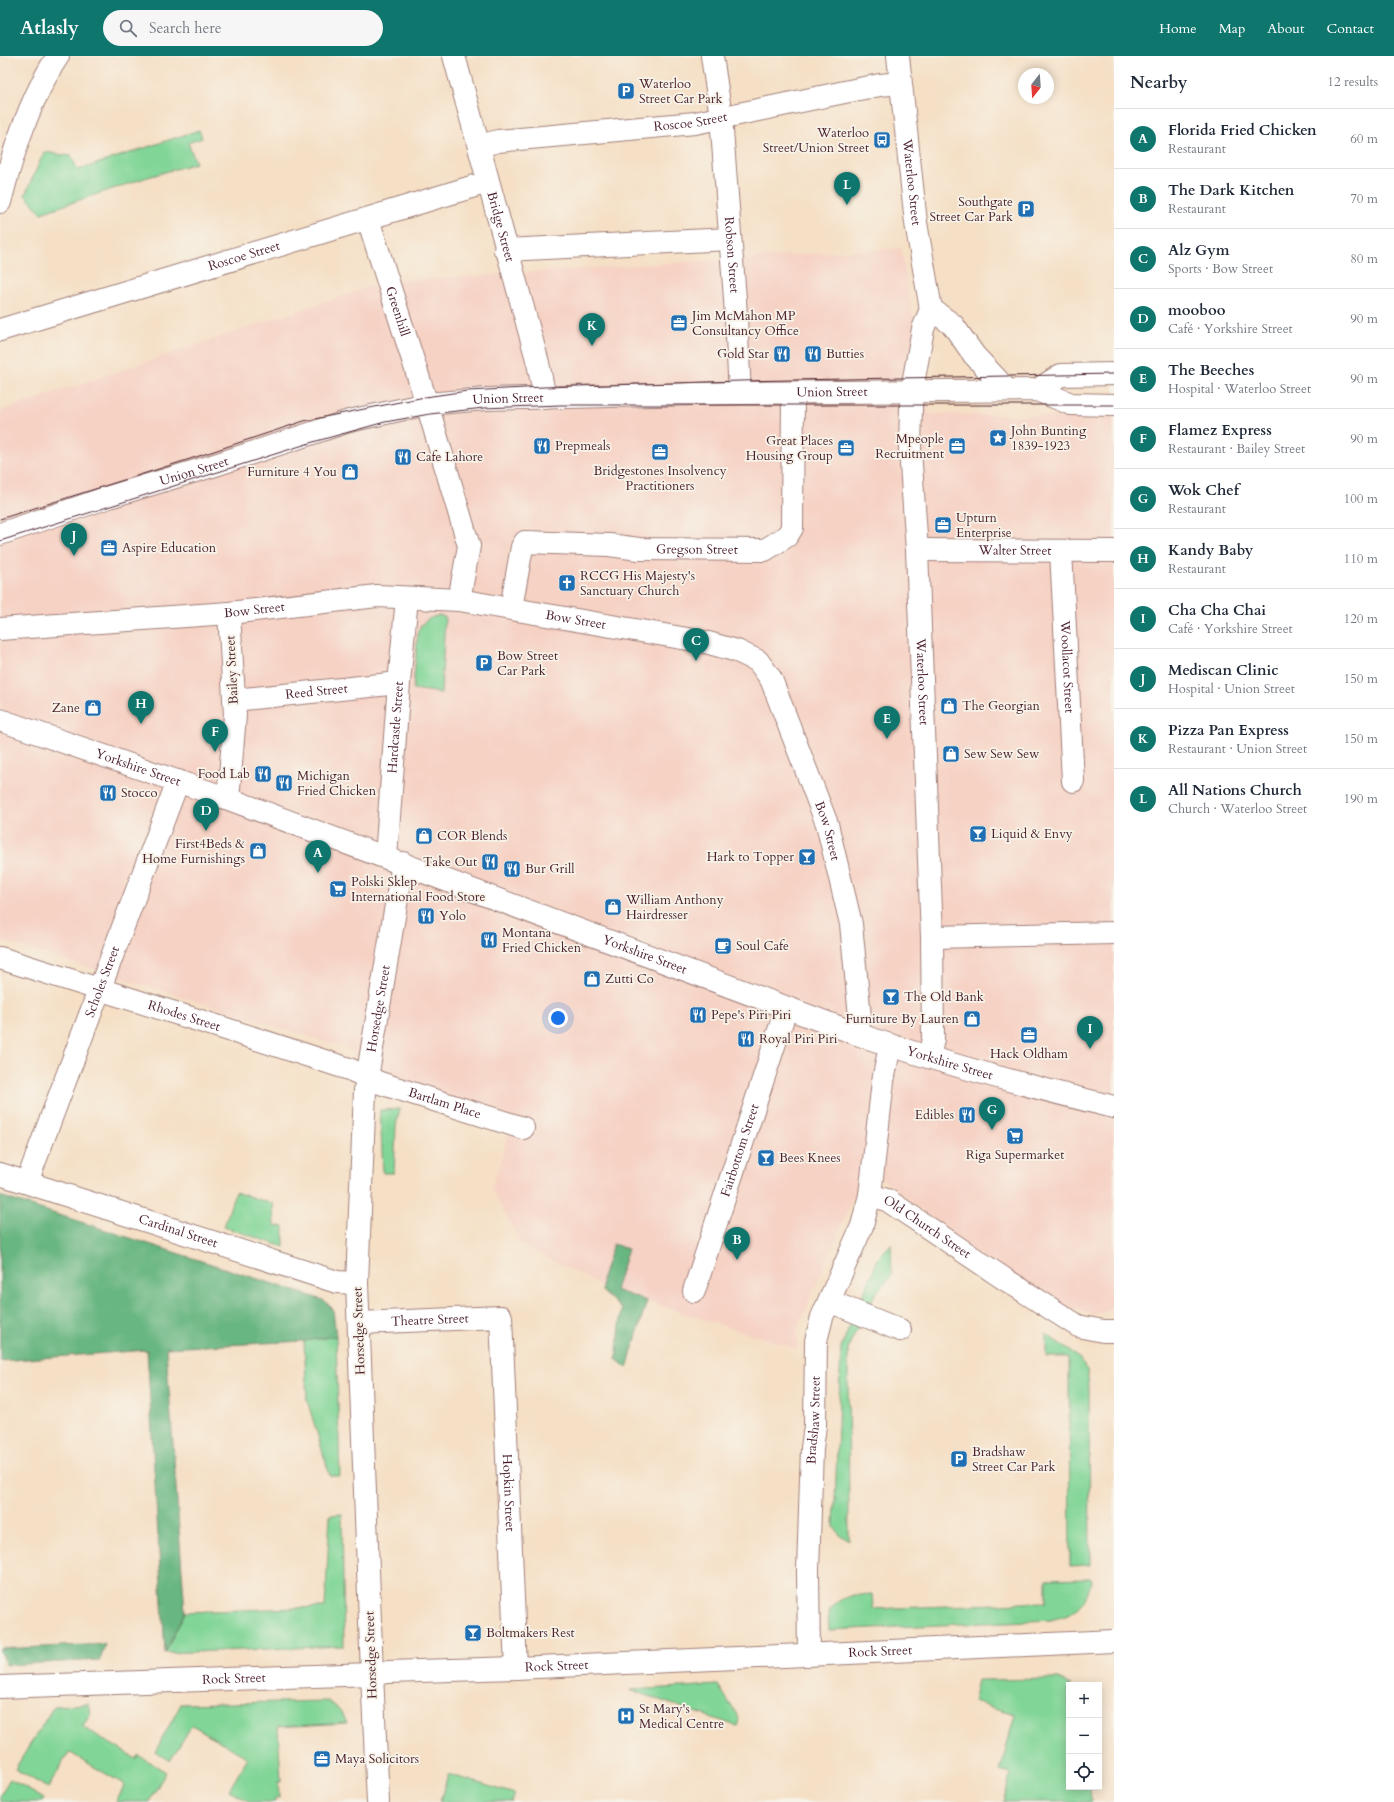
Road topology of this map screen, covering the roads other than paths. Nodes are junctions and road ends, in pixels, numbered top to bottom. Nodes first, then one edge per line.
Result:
1 (58, 56) edge
2 (454, 56) edge
3 (712, 56) edge
4 (898, 56) edge
5 (900, 83) junction
6 (721, 118) junction
7 (479, 146) junction
8 (488, 182) junction
9 (0, 202) edge
10 (368, 219) junction
11 (730, 239) junction
12 (506, 250) junction
13 (931, 309) junction
14 (0, 330) edge
15 (1114, 374) edge
16 (1007, 390) junction
17 (1037, 390) junction
18 (912, 392) junction
19 (740, 393) junction
20 (792, 393) junction
21 (545, 398) junction
22 (428, 404) junction
23 (1114, 405) edge
24 (0, 534) edge
25 (917, 550) junction
26 (1061, 551) junction
27 (1114, 551) edge
28 (407, 598) junction
29 (459, 600) junction
30 (511, 608) junction
31 (229, 613) junction
32 (0, 629) edge
33 (399, 683) junction
34 (234, 700) junction
35 (0, 720) edge
36 (178, 781) junction
37 (1072, 782) dead end
38 (226, 798) junction
39 (394, 860) junction
40 (1114, 933) edge
41 (932, 937) junction
42 (0, 958) edge
43 (100, 988) junction
44 (786, 1009) junction
45 (857, 1034) junction
46 (890, 1045) junction
47 (929, 1057) junction
48 (367, 1076) junction
49 (1114, 1106) edge
50 (523, 1128) dead end
51 (0, 1174) edge
52 (27, 1182) junction
53 (870, 1195) junction
54 (357, 1283) junction
55 (694, 1291) dead end
56 (829, 1302) junction
57 (501, 1318) joint
58 (359, 1323) junction
59 (900, 1330) dead end
60 (1114, 1331) edge
61 (1114, 1641) edge
62 (809, 1655) junction
63 (516, 1668) junction
64 (372, 1674) junction
65 (0, 1687) edge
66 (378, 1802) edge

1 - 9 street
2 - 7 street, Bridge Street
3 - 6 street, Robson Street
4 - 5 street, Waterloo Street
5 - 6 street, Roscoe Street
5 - 13 street, Waterloo Street
6 - 7 street, Roscoe Street
6 - 11 street, Robson Street
7 - 8 street, Bridge Street
8 - 10 street, Roscoe Street
8 - 12 street, Bridge Street
10 - 14 street, Roscoe Street
10 - 22 street, Greenhill
11 - 12 street
11 - 19 street, Robson Street
12 - 21 street, Bridge Street
13 - 16 street
13 - 18 street, Waterloo Street
15 - 17 street
16 - 17 street, Union Street
16 - 18 street, Union Street
17 - 23 street, Union Street
18 - 20 street, Union Street
18 - 25 street, Waterloo Street
19 - 20 street, Union Street
19 - 21 street, Union Street
20 - 30 street, Gregson Street
21 - 22 street, Union Street
22 - 24 street, Union Street
22 - 29 street, Greenhill
25 - 26 street, Walter Street
25 - 41 street, Waterloo Street
26 - 27 street, Walter Street
26 - 37 street, Woollacot Street
28 - 29 street, Bow Street
28 - 31 street, Bow Street
28 - 33 street, Hardcastle Street
29 - 30 street, Bow Street
30 - 45 street, Bow Street
31 - 32 street, Bow Street
31 - 34 street, Bailey Street
33 - 34 street, Reed Street
33 - 39 street, Hardcastle Street
34 - 38 street, Bailey Street
35 - 36 street, Yorkshire Street
36 - 38 street, Yorkshire Street
36 - 43 street, Scholes Street
38 - 39 street, Yorkshire Street
39 - 44 street, Yorkshire Street
39 - 48 street, Horsedge Street
40 - 41 street
41 - 47 street, Waterloo Street
42 - 43 street, Rhodes Street
43 - 48 street, Rhodes Street
43 - 52 street, Scholes Street
44 - 45 street, Yorkshire Street
44 - 55 street, Fairbottom Street
45 - 46 street, Yorkshire Street
46 - 47 street, Yorkshire Street
46 - 53 street, Old Church Street
47 - 49 street, Yorkshire Street
48 - 50 street, Bartlam Place
48 - 54 street, Horsedge Street
51 - 52 street, Cardinal Street
52 - 54 street, Cardinal Street
53 - 56 street, Bradshaw Street
53 - 60 street, Old Church Street
54 - 58 street, Horsedge Street
56 - 59 street
56 - 62 street, Bradshaw Street
57 - 58 street, Theatre Street
57 - 63 street, Hopkin Street
58 - 64 street, Horsedge Street
61 - 62 street, Rock Street
62 - 63 street, Rock Street
63 - 64 street, Rock Street
64 - 65 street, Rock Street
64 - 66 street, Horsedge Street

